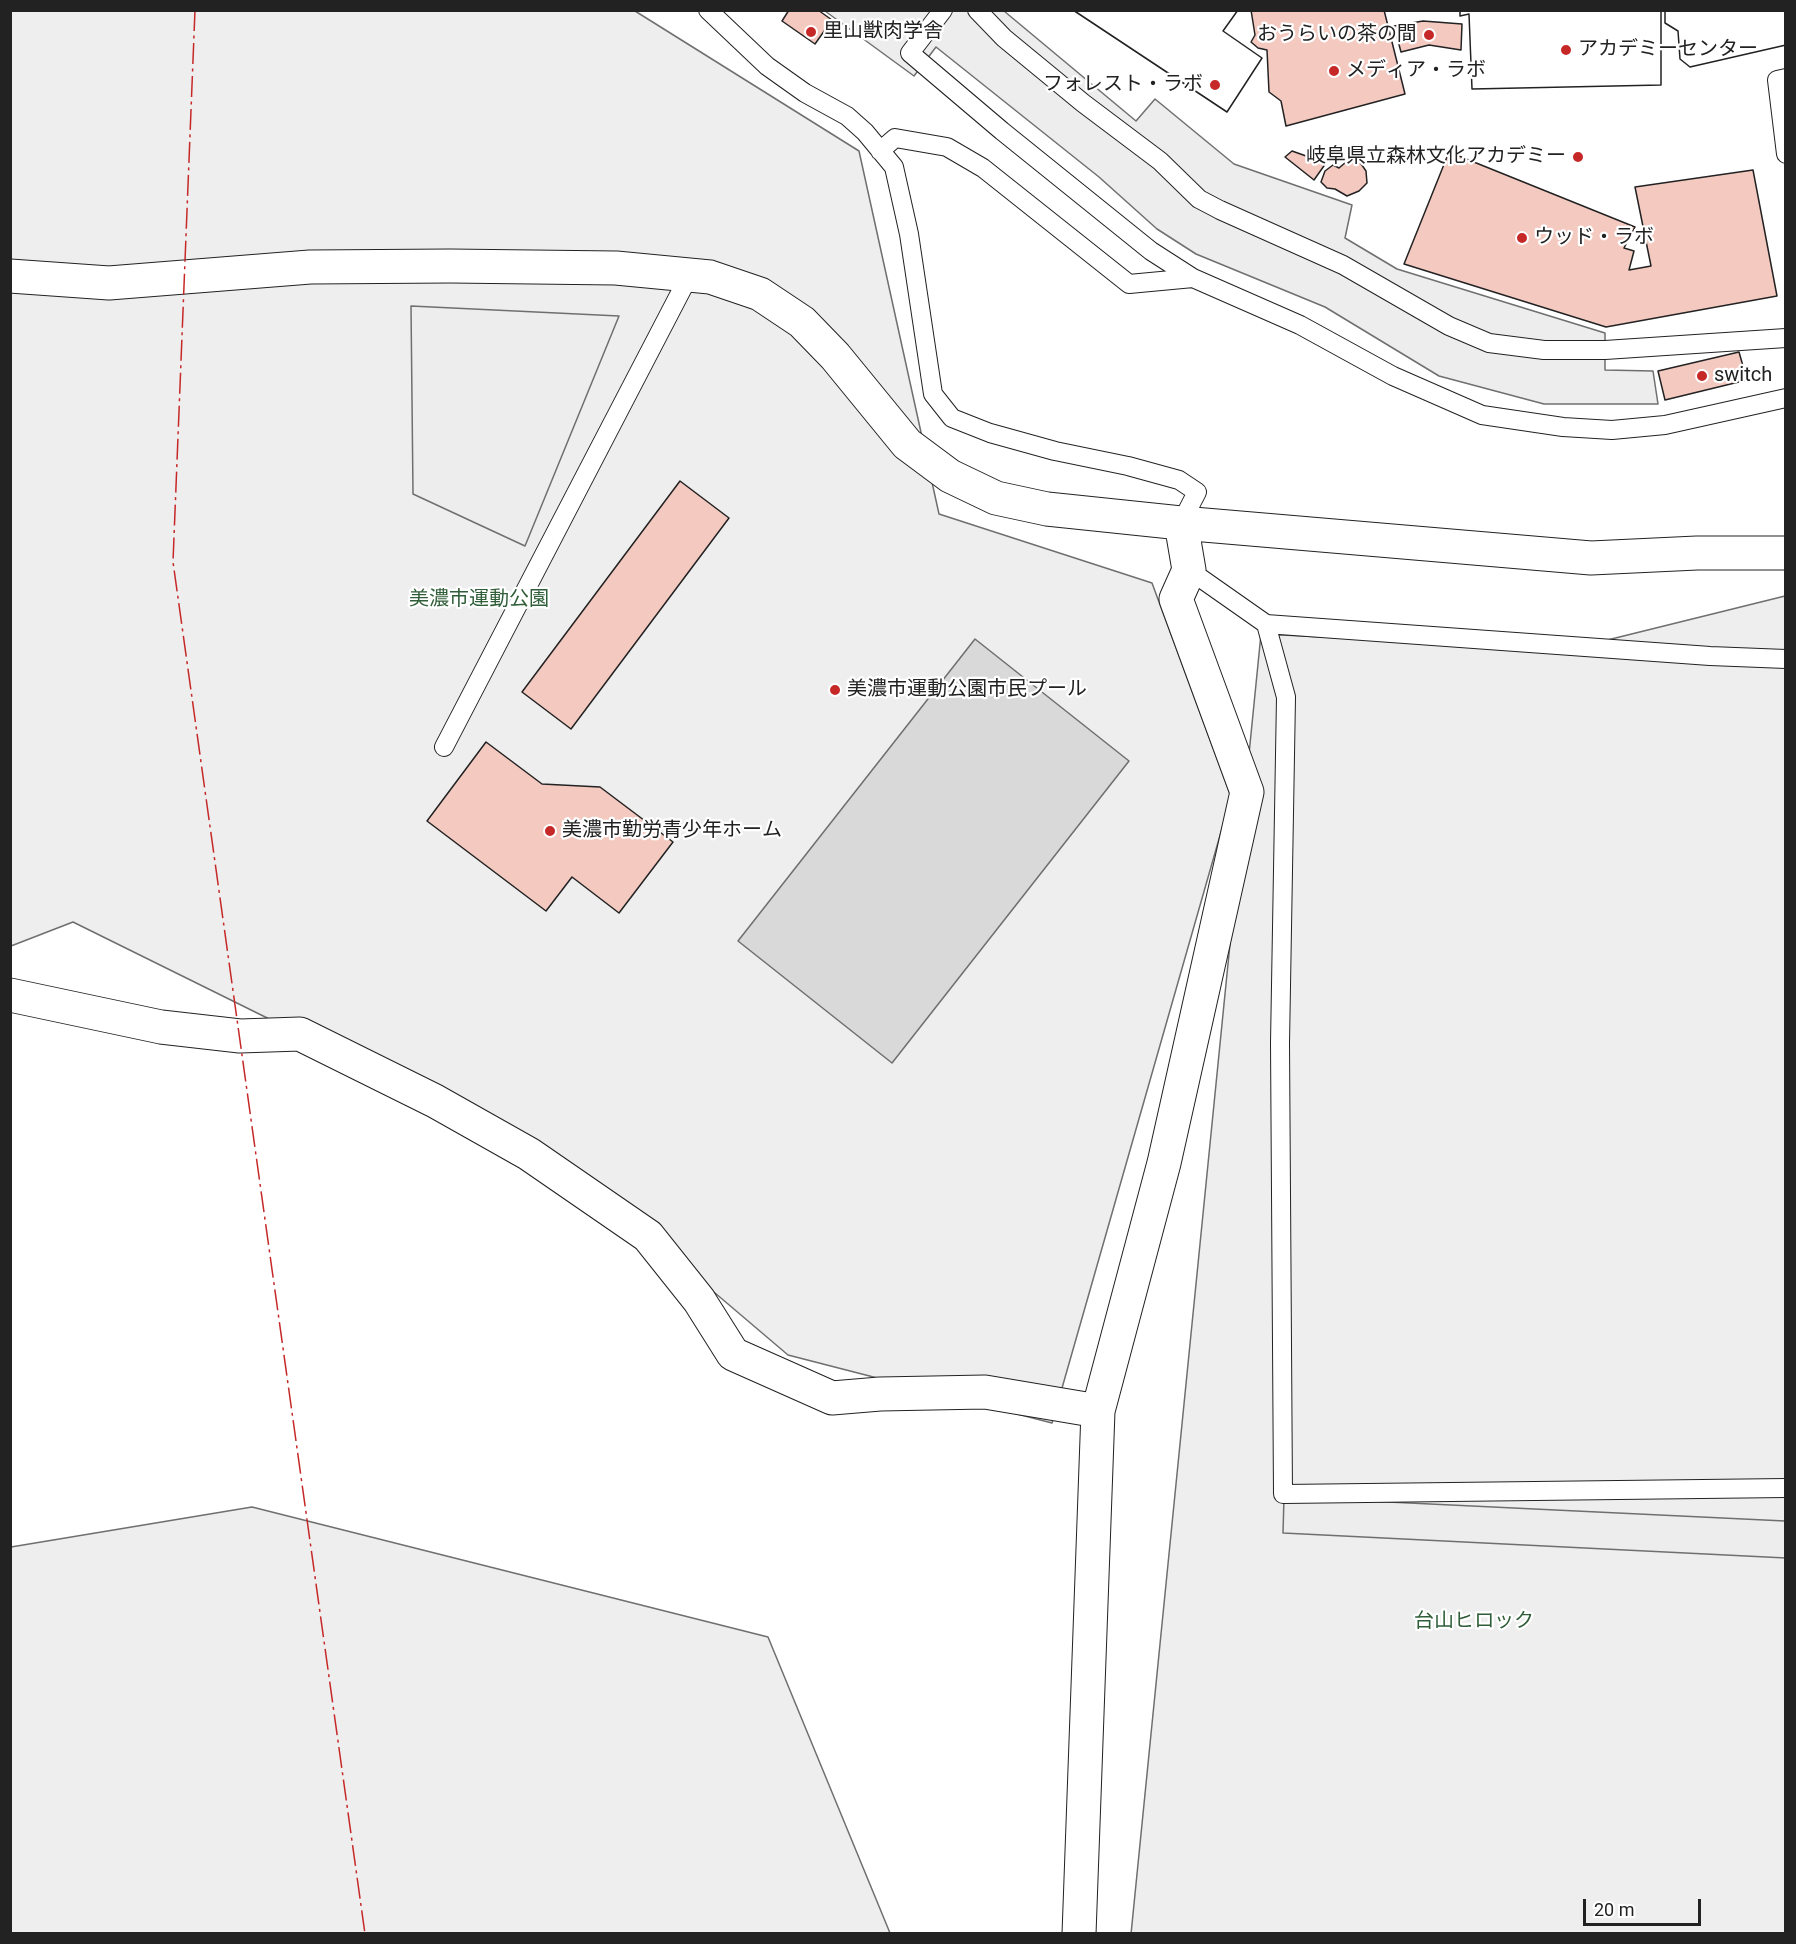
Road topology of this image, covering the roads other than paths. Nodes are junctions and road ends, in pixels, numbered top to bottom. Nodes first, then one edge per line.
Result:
1 (708, 10) edge
2 (942, 10) edge
3 (976, 10) edge
4 (1785, 78) edge
5 (880, 151) junction
6 (1785, 154) edge
7 (690, 274) junction
8 (10, 276) edge
9 (1192, 278) junction
10 (1785, 338) edge
11 (1785, 398) edge
12 (1181, 523) junction
13 (1785, 553) edge
14 (1189, 570) junction
15 (1266, 624) junction
16 (1785, 659) edge
17 (444, 747) dead end
18 (10, 995) edge
19 (1098, 1411) junction
20 (1785, 1488) edge
21 (1079, 1934) edge

1 - 5 lane
2 - 9 lane
3 - 10 lane
4 - 6 lane
5 - 9 lane
5 - 12 lane
7 - 8 street
7 - 12 street
7 - 17 lane
9 - 11 lane
12 - 13 street
12 - 14 street
14 - 15 lane
14 - 19 street
15 - 16 lane
15 - 20 lane
18 - 19 street
19 - 21 street

